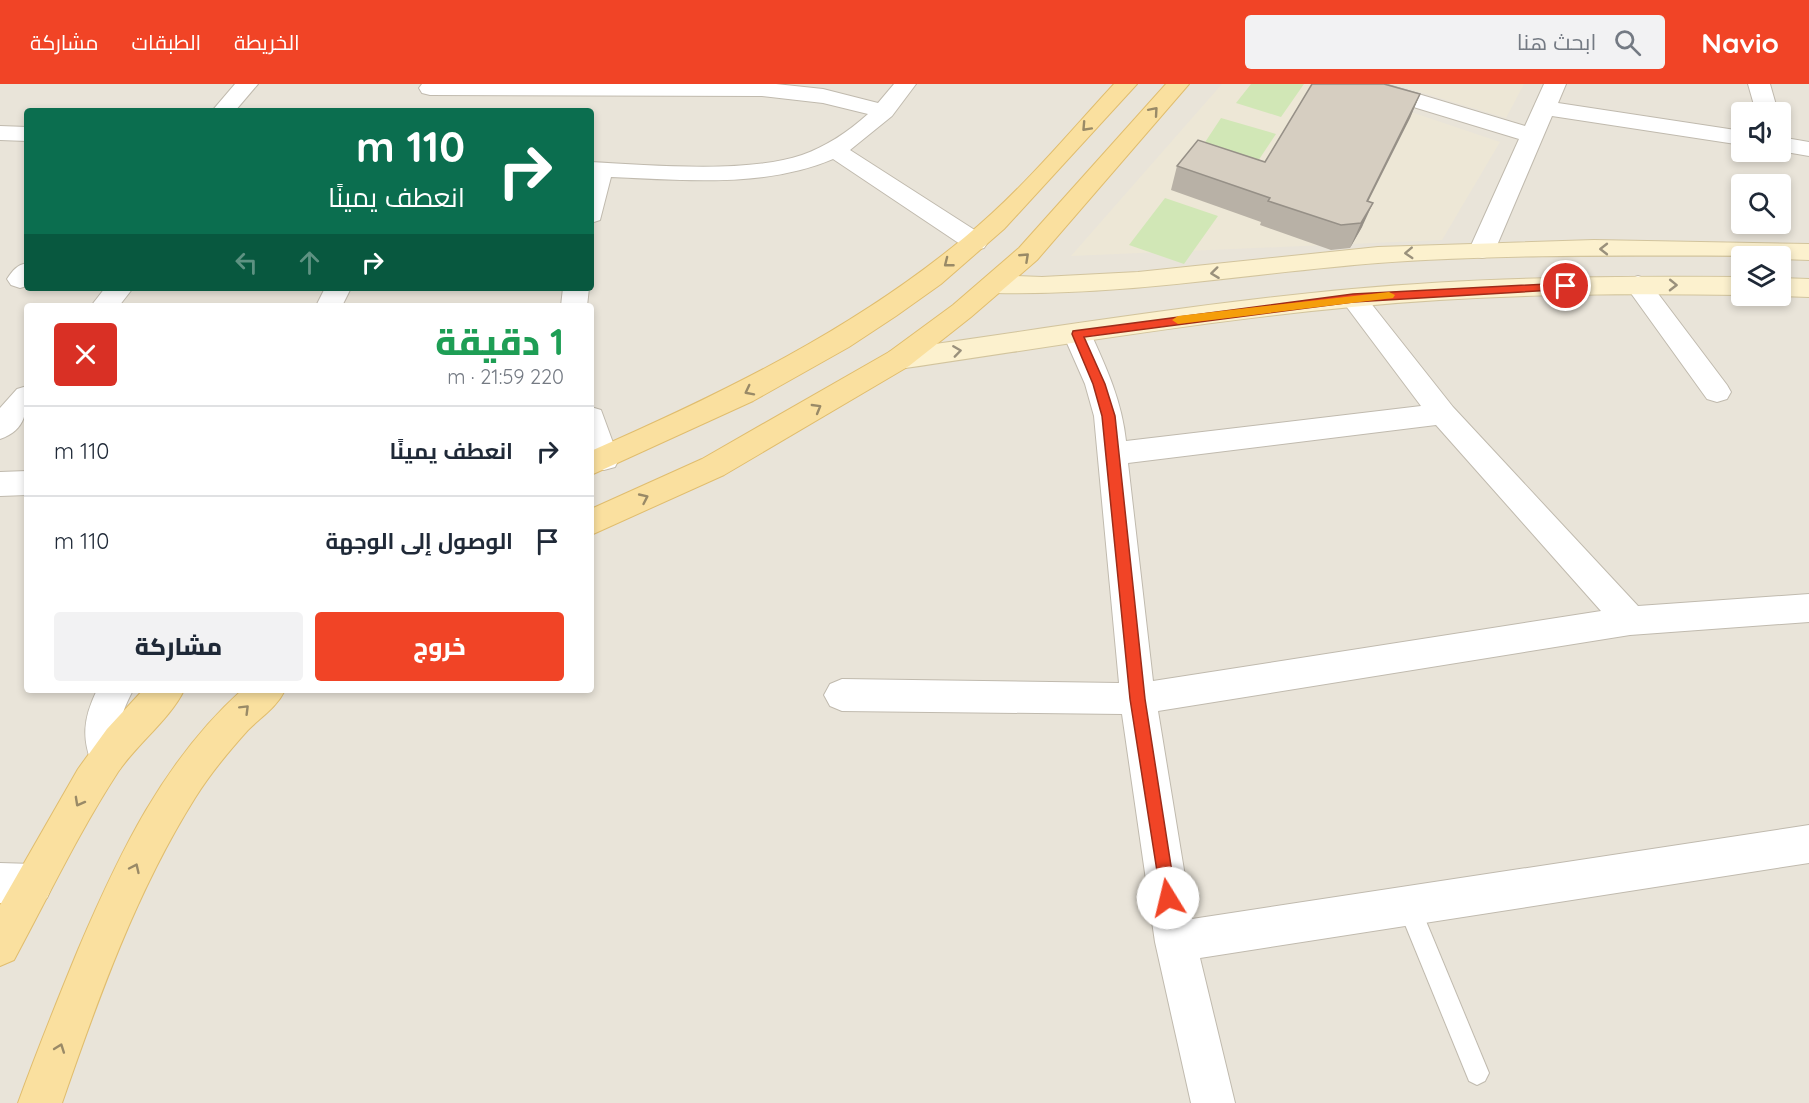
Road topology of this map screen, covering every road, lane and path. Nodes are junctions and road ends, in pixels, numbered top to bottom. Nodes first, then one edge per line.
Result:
1 (247, 84) edge
2 (904, 84) edge
3 (1126, 84) edge
4 (1178, 84) edge
5 (1362, 84) edge
6 (1554, 84) edge
7 (1759, 84) edge
8 (431, 86) edge
9 (1764, 102) edge
10 (227, 108) edge
11 (421, 108) edge
12 (1544, 108) junction
13 (884, 111) junction
14 (0, 133) edge
15 (24, 134) edge
16 (1531, 135) junction
17 (1731, 136) edge
18 (1791, 146) edge
19 (1809, 148) edge
20 (835, 150) junction
21 (596, 169) edge
22 (594, 187) edge
23 (975, 242) junction
24 (1482, 250) junction
25 (1809, 252) edge
26 (993, 284) junction
27 (1638, 285) junction
28 (1731, 286) edge
29 (1791, 287) edge
30 (1809, 288) edge
31 (117, 291) edge
32 (1353, 298) junction
33 (107, 303) edge
34 (1077, 334) junction
35 (899, 359) junction
36 (1717, 392) dead end
37 (24, 400) edge
38 (1443, 414) junction
39 (0, 428) edge
40 (594, 436) edge
41 (1112, 454) junction
42 (598, 461) edge
43 (24, 483) edge
44 (0, 484) edge
45 (594, 522) edge
46 (1809, 608) edge
47 (1630, 621) junction
48 (113, 693) edge
49 (163, 693) edge
50 (264, 693) edge
51 (842, 695) dead end
52 (1138, 699) junction
53 (106, 757) junction
54 (1809, 844) edge
55 (17, 883) edge
56 (1408, 905) junction
57 (1175, 942) junction
58 (0, 946) edge
59 (1477, 1073) dead end
60 (40, 1103) edge
61 (1213, 1103) edge

1 - 10 street
2 - 13 street
3 -> 23 main road
26 -> 4 main road
5 - 16 street
6 - 12 street
7 - 9 street
8 - 11 street
8 - 13 street
12 - 16 street
12 - 17 street
13 - 20 street
14 - 15 street
16 - 24 street
18 - 19 street
20 - 21 street
20 - 23 street
21 - 22 street
23 -> 42 main road
25 -> 24 street
24 -> 26 street
26 - 35 main road
27 -> 28 street
27 - 32 street
27 - 36 street
29 - 30 street
31 - 33 street
32 - 34 street
32 - 38 street
35 -> 34 street
34 - 41 street
45 -> 35 main road
37 - 39 street
38 - 41 street
38 - 47 street
40 - 42 street
41 - 52 street
43 - 44 street
46 - 47 street
47 - 52 street
48 - 53 street
49 - 53 main road
60 -> 50 main road
51 - 52 street
52 - 57 street
53 -> 55 main road
54 - 56 street
55 - 58 main road
56 - 57 street
56 - 59 lane
57 - 61 street

